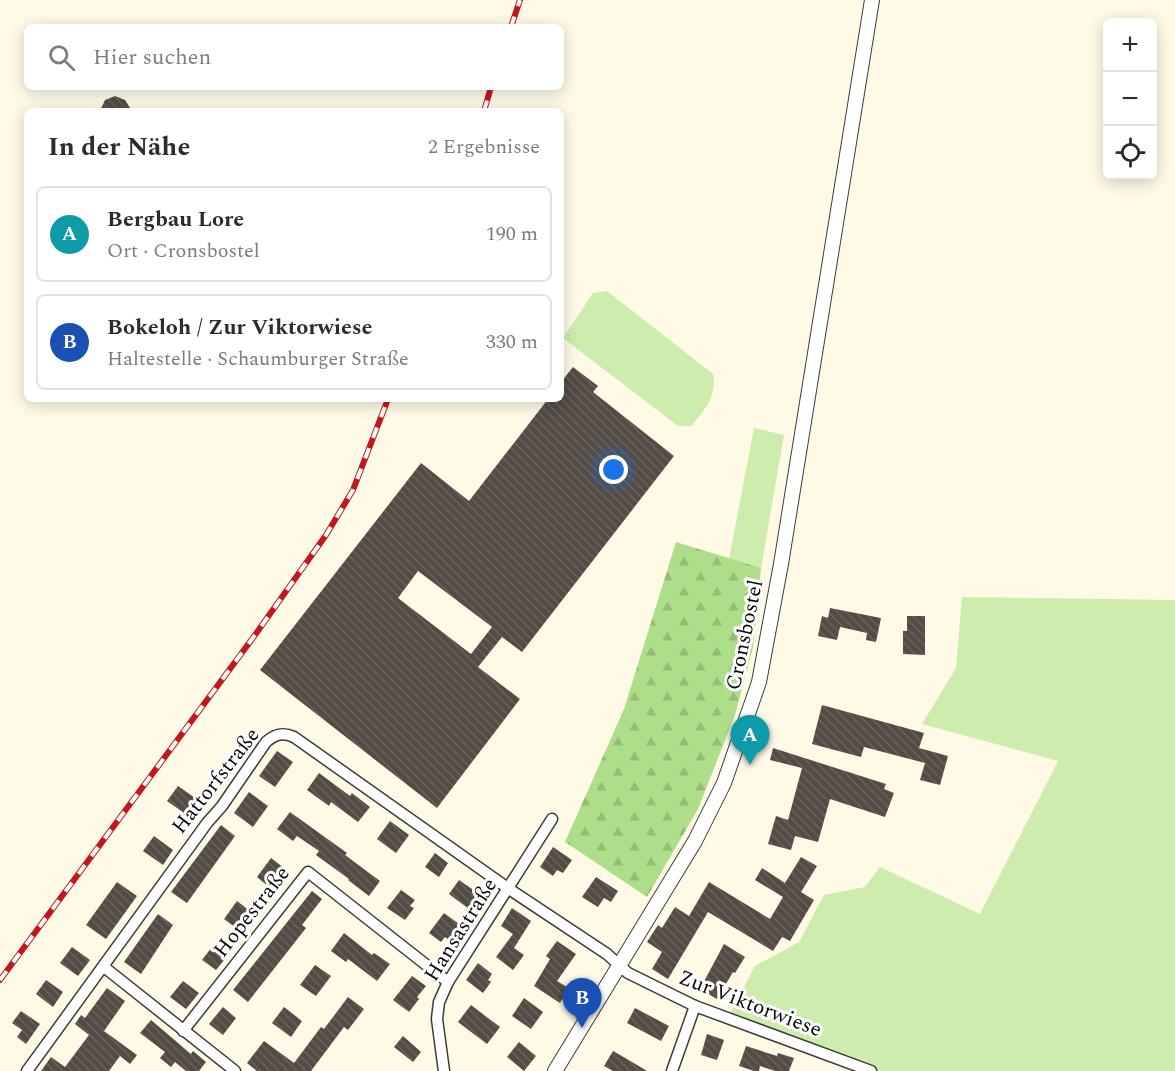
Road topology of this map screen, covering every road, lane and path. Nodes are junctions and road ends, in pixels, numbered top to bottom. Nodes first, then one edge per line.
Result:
1 (872, 0) edge
2 (552, 819) dead end
3 (509, 889) junction
4 (620, 965) junction
5 (104, 967) junction
6 (448, 982) junction
7 (695, 1006) junction
8 (183, 1031) junction
9 (27, 1071) edge
10 (235, 1071) edge
11 (444, 1071) edge
12 (555, 1071) edge
13 (672, 1071) edge
14 (871, 1071) edge

1 - 4 street, Cronsbostel
2 - 3 street, Hansastraße
3 - 4 street, Hattorfstraße
3 - 5 street, Hattorfstraße
3 - 6 street, Hansastraße
4 - 7 street, Zur Viktorwiese
4 - 12 street, Cronsbostel
5 - 8 street
5 - 9 street, Hattorfstraße
6 - 8 street, Hopestraße
6 - 11 street, Hansastraße
7 - 13 street
7 - 14 street, Zur Viktorwiese
8 - 10 street

